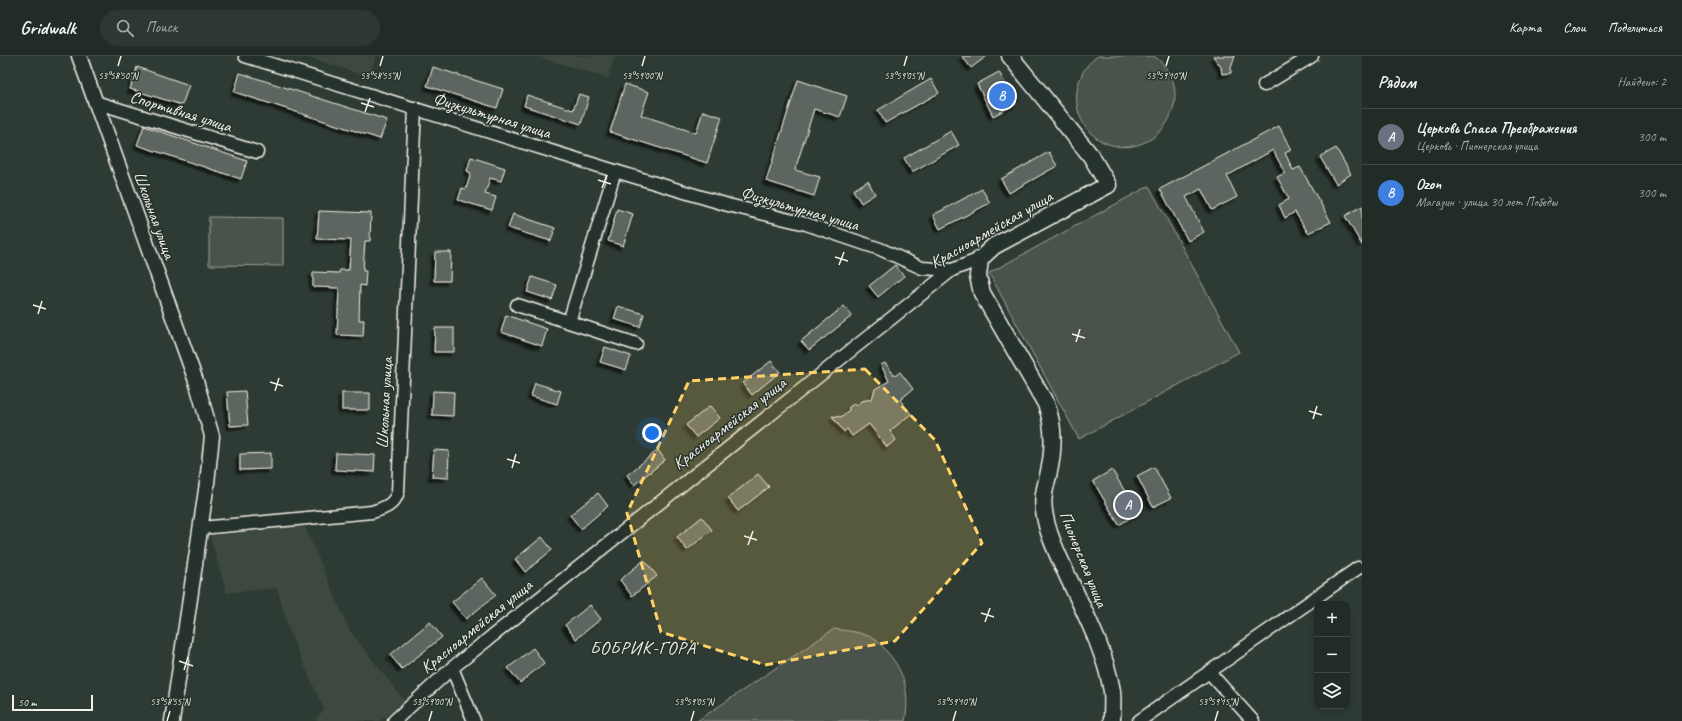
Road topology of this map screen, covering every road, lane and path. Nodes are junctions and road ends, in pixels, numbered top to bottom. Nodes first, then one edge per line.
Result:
1 (79, 56) edge
2 (245, 56) edge
3 (1010, 56) edge
4 (1312, 56) edge
5 (1264, 86) dead end
6 (96, 102) junction
7 (415, 108) junction
8 (257, 152) dead end
9 (615, 171) junction
10 (980, 259) junction
11 (952, 270) junction
12 (517, 305) dead end
13 (569, 322) junction
14 (636, 344) dead end
15 (201, 528) junction
16 (1358, 568) dead end
17 (452, 668) junction
18 (1209, 672) junction
19 (172, 721) edge
20 (394, 721) edge
21 (474, 721) edge
22 (1112, 721) edge
23 (1139, 721) edge
24 (1253, 721) edge

1 - 6 street, Школьная улица
2 - 7 street, Физкультурная улица
3 - 10 main road, Красноармейская улица
4 - 5 street
6 - 8 street, Спортивная улица
6 - 15 street, Школьная улица
7 - 9 street, Физкультурная улица
7 - 15 street, Школьная улица
9 - 11 street, Физкультурная улица
9 - 13 street
10 - 11 street, Красноармейская улица
10 - 22 main road, Пионерская улица
11 - 17 street, Красноармейская улица
12 - 13 street
13 - 14 street
15 - 19 street, Школьная улица
16 - 18 street
17 - 20 street, Красноармейская улица
17 - 21 street
18 - 23 street
18 - 24 street

